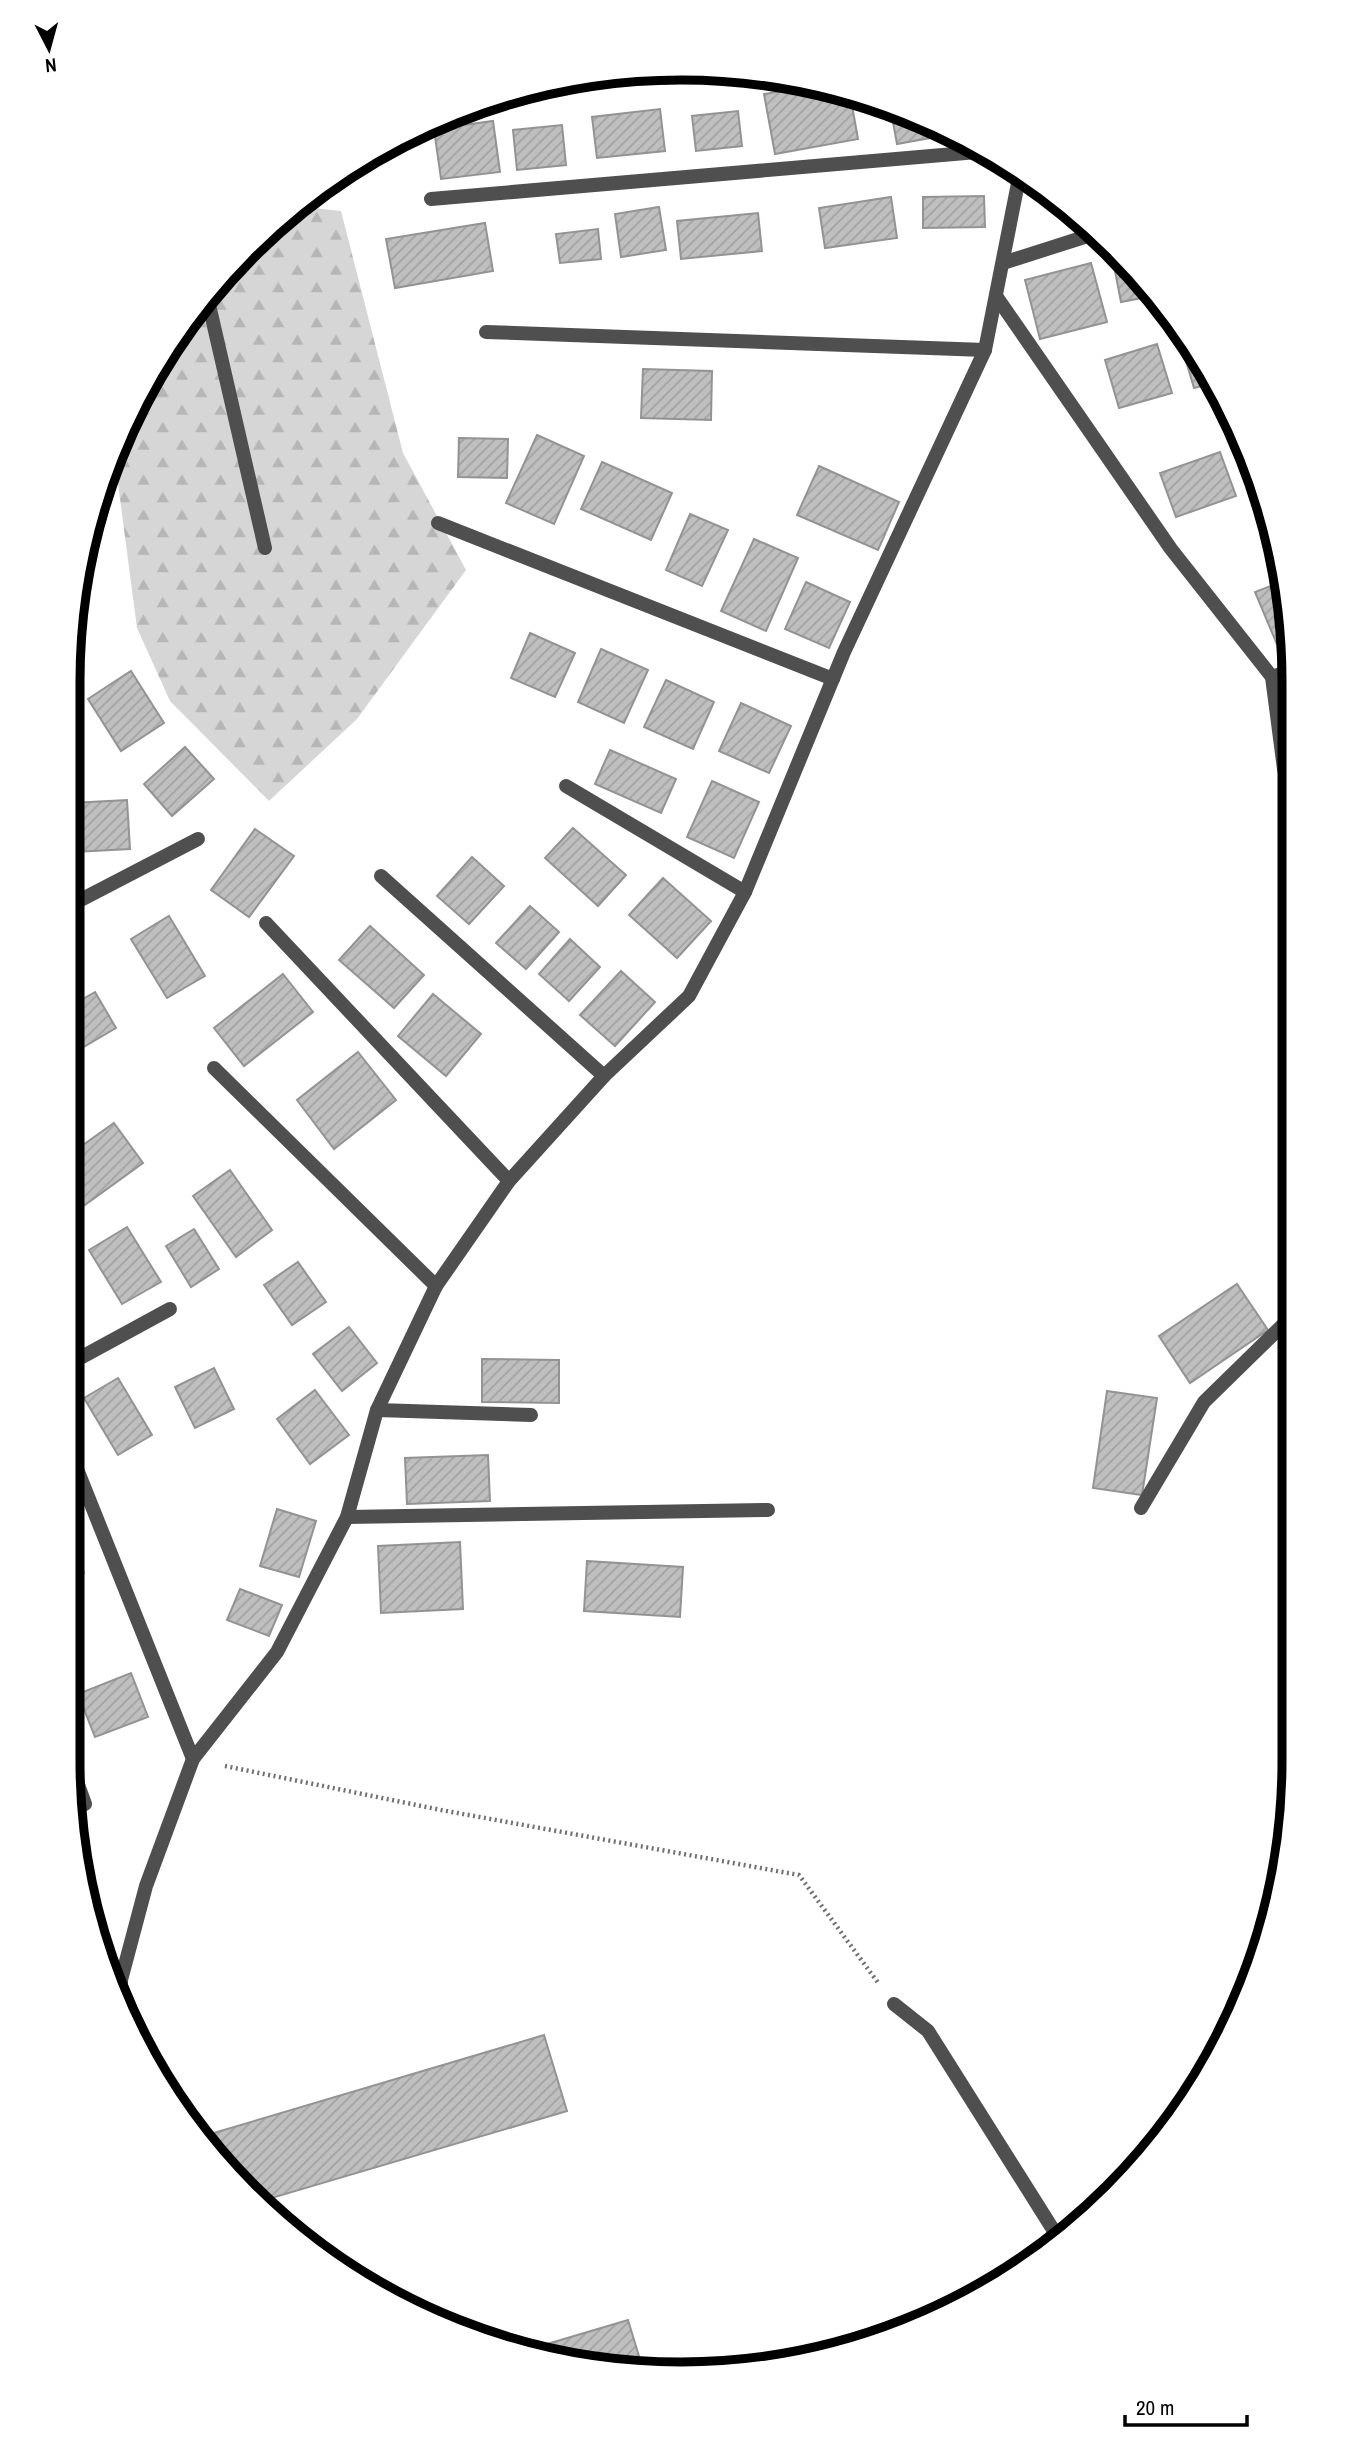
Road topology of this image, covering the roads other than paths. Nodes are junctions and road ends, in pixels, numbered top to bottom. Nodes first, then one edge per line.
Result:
1 (967, 153) edge
2 (1018, 184) edge
3 (431, 199) dead end
4 (1085, 237) edge
5 (1003, 262) junction
6 (996, 296) junction
7 (210, 310) edge
8 (486, 332) dead end
9 (985, 350) junction
10 (438, 523) dead end
11 (265, 548) dead end
12 (1282, 674) edge
13 (1272, 677) junction
14 (833, 679) junction
15 (1282, 754) edge
16 (566, 786) dead end
17 (198, 839) dead end
18 (381, 876) dead end
19 (745, 892) junction
20 (80, 900) edge
21 (266, 923) dead end
22 (214, 1068) dead end
23 (604, 1076) junction
24 (509, 1181) junction
25 (436, 1286) junction
26 (170, 1309) dead end
27 (1282, 1326) edge
28 (80, 1358) edge
29 (377, 1410) junction
30 (531, 1415) dead end
31 (80, 1477) edge
32 (1141, 1508) dead end
33 (768, 1510) dead end
34 (347, 1517) junction
35 (193, 1759) junction
36 (121, 1979) edge
37 (894, 2004) road end
38 (1055, 2232) edge

1 - 3 street
2 - 5 street
4 - 5 street
5 - 6 street
6 - 9 street
6 - 13 street
7 - 11 street
8 - 9 street
9 - 14 street
10 - 14 street
12 - 13 street
13 - 15 street
14 - 19 street
16 - 19 street
17 - 20 street
18 - 23 street
19 - 23 street
21 - 24 street
22 - 25 street
23 - 24 street
24 - 25 street
25 - 29 street
26 - 28 street
27 - 32 street
29 - 30 street
29 - 34 street
31 - 35 street
33 - 34 street
34 - 35 street
35 - 36 street
37 - 38 street

